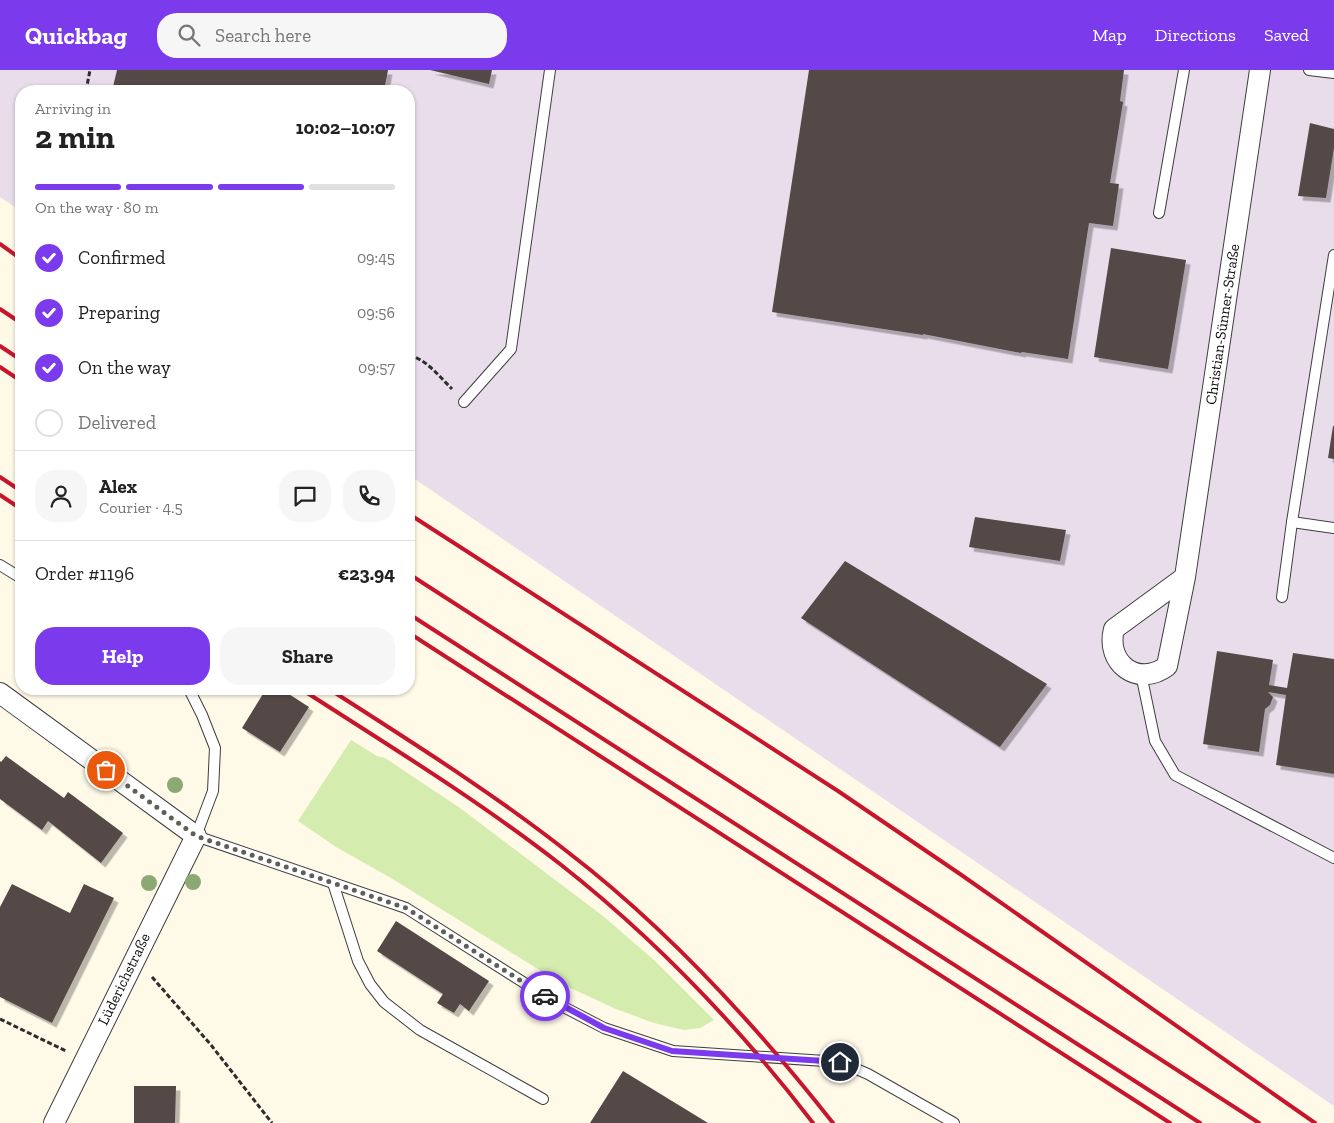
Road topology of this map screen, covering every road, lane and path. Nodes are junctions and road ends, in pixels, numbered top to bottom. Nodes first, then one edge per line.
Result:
1 (90, 70) edge
2 (550, 70) edge
3 (1184, 70) edge
4 (1260, 70) edge
5 (1310, 70) edge
6 (1334, 73) edge
7 (87, 85) edge
8 (1159, 213) dead end
9 (1334, 255) edge
10 (415, 357) edge
11 (464, 402) joint
12 (1292, 522) junction
13 (1334, 528) edge
14 (0, 565) edge
15 (15, 574) edge
16 (1185, 577) junction
17 (1282, 597) dead end
18 (1141, 674) junction
19 (0, 692) edge
20 (192, 695) edge
21 (196, 836) junction
22 (1334, 858) edge
23 (334, 883) junction
24 (135, 958) junction
25 (0, 1019) edge
26 (84, 1060) junction
27 (543, 1099) dead end
28 (54, 1123) edge
29 (272, 1123) edge
30 (954, 1123) edge

1 - 7 path
2 - 11 lane
3 - 8 lane
4 - 16 street, Christian-Sünner-Straße
5 - 6 lane
9 - 12 lane
10 - 11 path
12 - 13 lane
12 - 17 lane
14 - 15 lane
16 - 18 street, Christian-Sünner-Straße
16 - 18 street
18 - 22 lane
19 - 21 street
20 - 21 lane
21 - 23 lane
21 - 24 street, Lüderichstraße
23 - 27 lane
23 - 30 lane
24 - 26 street, Lüderichstraße
24 - 29 path
25 - 26 path
26 - 28 street, Lüderichstraße

